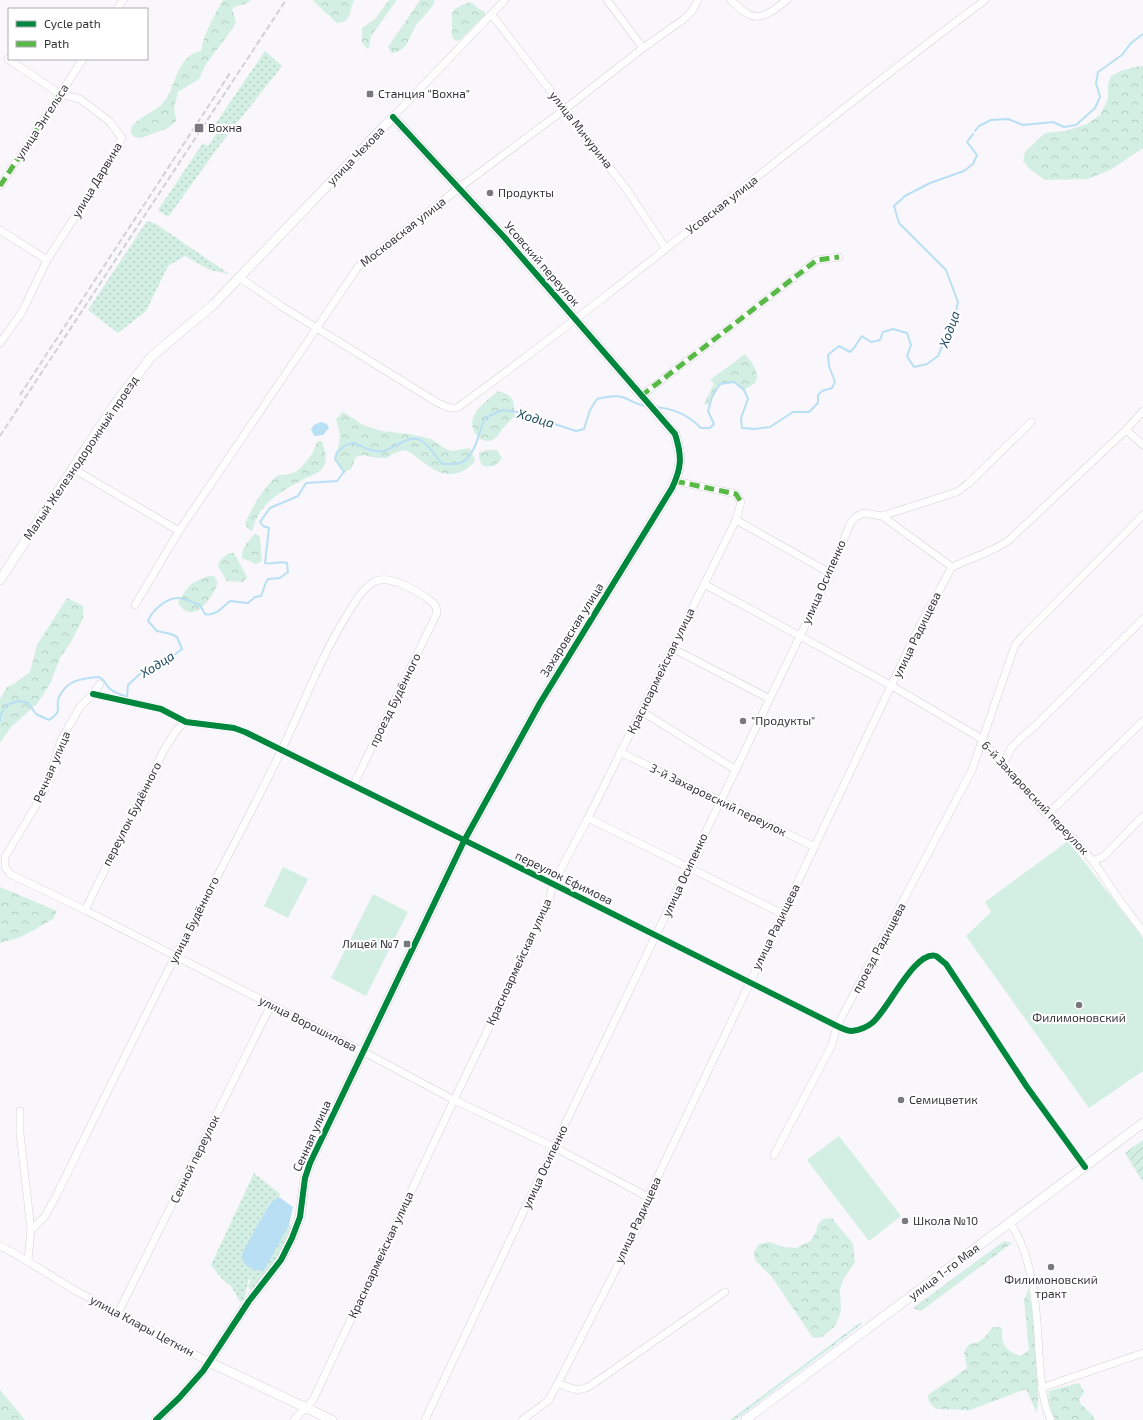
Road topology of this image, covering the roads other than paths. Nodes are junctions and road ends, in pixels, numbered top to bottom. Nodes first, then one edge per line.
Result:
1 (505, 0) edge
2 (607, 0) edge
3 (698, 0) edge
4 (731, 0) edge
5 (787, 0) edge
6 (985, 0) edge
7 (492, 15) junction
8 (643, 48) junction
9 (9, 60) edge
10 (82, 60) edge
11 (60, 94) junction
12 (565, 109) junction
13 (393, 117) junction
14 (0, 186) edge
15 (459, 188) junction
16 (0, 230) edge
17 (666, 249) junction
18 (839, 256) dead end
19 (47, 260) junction
20 (239, 277) junction
21 (575, 319) junction
22 (316, 328) junction
23 (0, 343) edge
24 (644, 399) junction
25 (1143, 411) edge
26 (1031, 422) dead end
27 (670, 429) joint
28 (1126, 430) junction
29 (1143, 445) edge
30 (72, 468) junction
31 (675, 481) junction
32 (1143, 515) edge
33 (882, 516) junction
34 (736, 520) junction
35 (179, 532) junction
36 (952, 567) junction
37 (830, 573) junction
38 (0, 580) edge
39 (704, 584) junction
40 (135, 605) dead end
41 (437, 613) joint
42 (1143, 619) edge
43 (800, 636) junction
44 (672, 648) junction
45 (100, 684) dead end
46 (892, 686) junction
47 (93, 694) junction
48 (770, 699) junction
49 (641, 711) junction
50 (1143, 721) edge
51 (186, 722) junction
52 (982, 739) junction
53 (281, 751) junction
54 (620, 752) junction
55 (1003, 766) junction
56 (736, 770) junction
57 (353, 786) junction
58 (720, 801) junction
59 (1047, 815) junction
60 (1143, 816) edge
61 (588, 818) junction
62 (464, 841) junction
63 (815, 847) junction
64 (1093, 861) junction
65 (688, 867) junction
66 (10, 874) joint
67 (553, 884) junction
68 (84, 910) junction
69 (783, 914) junction
70 (1143, 931) edge
71 (656, 936) junction
72 (175, 956) junction
73 (750, 982) junction
74 (271, 1005) junction
75 (837, 1026) junction
76 (364, 1052) junction
77 (454, 1100) junction
78 (20, 1111) dead end
79 (1143, 1123) edge
80 (554, 1147) junction
81 (774, 1155) dead end
82 (1085, 1167) junction
83 (648, 1197) junction
84 (1010, 1223) junction
85 (31, 1230) junction
86 (0, 1246) edge
87 (28, 1260) junction
88 (725, 1292) dead end
89 (118, 1312) junction
90 (1143, 1353) edge
91 (209, 1362) junction
92 (558, 1383) junction
93 (1041, 1388) junction
94 (306, 1408) junction
95 (156, 1420) edge
96 (294, 1420) edge
97 (332, 1420) edge
98 (425, 1420) edge
99 (522, 1420) edge
100 (745, 1420) edge
101 (1051, 1420) edge

1 - 7 street, улица Чехова
2 - 8 street
3 - 8 street, Московская улица
4 - 5 street
6 - 17 street, Усовская улица
7 - 12 street, улица Мичурина
7 - 13 street, улица Чехова
8 - 12 street, Московская улица
9 - 11 street, улица Дарвина
10 - 11 street, улица Энгельса
11 - 14 street, улица Энгельса
11 - 19 street, улица Дарвина
12 - 15 street, Московская улица
12 - 17 street, улица Мичурина
13 - 15 street, Усовский переулок
13 - 20 street, улица Чехова
15 - 21 street, Усовский переулок
15 - 22 street, Московская улица
16 - 19 street
17 - 21 street, Усовская улица
18 - 24 street
19 - 23 street, улица Дарвина
20 - 22 street
20 - 30 street, Малый Железнодорожный проезд
21 - 22 street, Усовская улица
21 - 24 street, Усовский переулок
22 - 35 street, Московская улица
24 - 27 street, Усовский переулок
25 - 28 street
26 - 33 street, улица Осипенко
27 - 31 street, Захаровская улица
28 - 29 street
28 - 36 street
30 - 35 street
30 - 38 street, Малый Железнодорожный проезд
31 - 34 street, Красноармейская улица
31 - 62 street, Захаровская улица
32 - 52 street, проезд Радищева
33 - 36 street
33 - 37 street, улица Осипенко
34 - 37 street
34 - 39 street, Красноармейская улица
35 - 40 street, Московская улица
36 - 46 street, улица Радищева
37 - 43 street, улица Осипенко
39 - 43 street, 6-й Захаровский переулок
39 - 44 street, Красноармейская улица
41 - 53 street, улица Будённого
41 - 57 street, проезд Будённого
42 - 55 street
43 - 46 street, 6-й Захаровский переулок
43 - 48 street, улица Осипенко
44 - 48 street
44 - 49 street, Красноармейская улица
45 - 47 street, Речная улица
46 - 52 street, 6-й Захаровский переулок
46 - 63 street, улица Радищева
47 - 51 street
47 - 66 street, Речная улица
48 - 56 street, улица Осипенко
49 - 54 street, Красноармейская улица
49 - 56 street
50 - 59 street
51 - 53 street, переулок Ефимова
51 - 68 street, переулок Будённого
52 - 55 street, 6-й Захаровский переулок
52 - 75 street, проезд Радищева
53 - 57 street, переулок Ефимова
53 - 72 street, улица Будённого
54 - 58 street, 3-й Захаровский переулок
54 - 61 street, Красноармейская улица
55 - 59 street, 6-й Захаровский переулок
56 - 58 street, улица Осипенко
57 - 62 street, переулок Ефимова
58 - 63 street, 3-й Захаровский переулок
58 - 65 street, улица Осипенко
59 - 64 street, 6-й Захаровский переулок
60 - 64 street
61 - 65 street
61 - 67 street, Красноармейская улица
62 - 67 street, переулок Ефимова
62 - 76 street, Сенная улица
63 - 69 street, улица Радищева
64 - 70 street, 6-й Захаровский переулок
65 - 69 street
65 - 71 street, улица Осипенко
66 - 68 street, улица Ворошилова
67 - 71 street, переулок Ефимова
67 - 77 street, Красноармейская улица
68 - 72 street, улица Ворошилова
69 - 73 street, улица Радищева
71 - 73 street, переулок Ефимова
71 - 80 street, улица Осипенко
72 - 74 street, улица Ворошилова
72 - 85 street, улица Будённого
73 - 75 street, переулок Ефимова
73 - 83 street, улица Радищева
74 - 76 street, улица Ворошилова
74 - 89 street, Сенной переулок
75 - 81 street, проезд Радищева
75 - 82 street, переулок Ефимова
76 - 77 street, улица Ворошилова
76 - 91 street, Сенная улица
77 - 80 street, улица Ворошилова
77 - 94 street, Красноармейская улица
78 - 85 street
79 - 82 street, улица 1-го Мая
80 - 83 street, улица Ворошилова
80 - 98 street, улица Осипенко
82 - 84 street, улица 1-го Мая
83 - 92 street, улица Радищева
84 - 93 street
84 - 100 street, улица 1-го Мая
85 - 87 street
86 - 87 street, улица Клары Цеткин
87 - 89 street, улица Клары Цеткин
88 - 92 street
89 - 91 street, улица Клары Цеткин
90 - 93 street
91 - 94 street, улица Клары Цеткин
91 - 95 street, Сенная улица
92 - 99 street, улица Радищева
93 - 101 street
94 - 96 street, Красноармейская улица
94 - 97 street, улица Клары Цеткин

